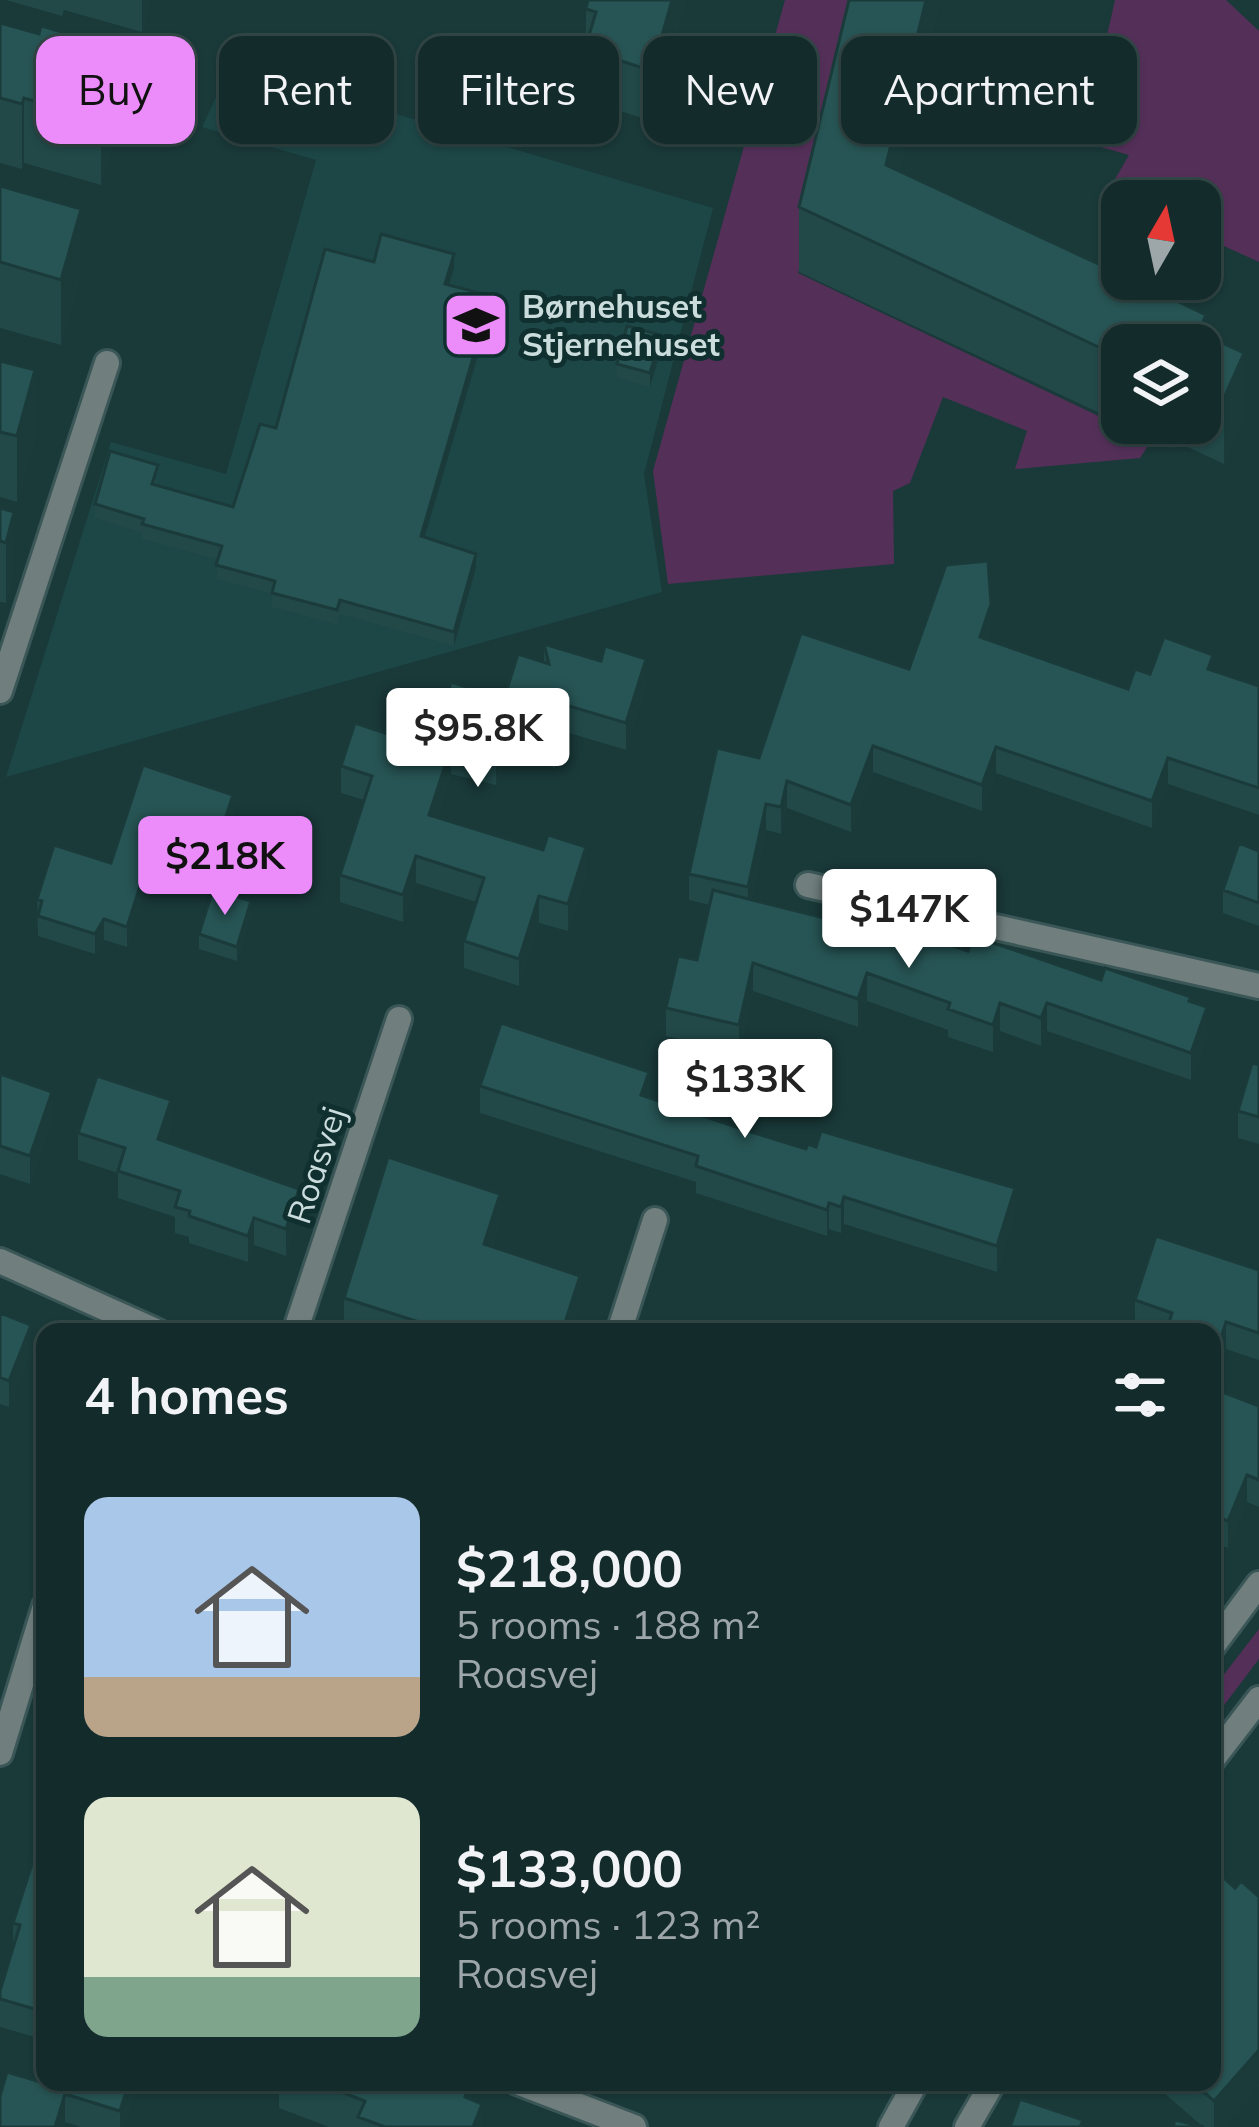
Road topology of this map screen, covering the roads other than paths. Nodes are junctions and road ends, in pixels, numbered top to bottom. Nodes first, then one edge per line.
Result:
1 (107, 363) dead end
2 (0, 691) edge
3 (808, 884) dead end
4 (1259, 986) edge
5 (399, 1019) dead end
6 (655, 1220) dead end
7 (0, 1261) edge
8 (125, 1323) edge
9 (298, 1323) edge
10 (622, 1323) edge
11 (1259, 1584) edge
12 (36, 1635) edge
13 (1221, 1635) edge
14 (1259, 1699) edge
15 (1221, 1748) edge
16 (0, 1753) edge
17 (540, 2091) edge
18 (911, 2091) edge
19 (988, 2091) edge
20 (634, 2127) edge
21 (890, 2127) edge
22 (967, 2127) edge

1 - 2 street
3 - 4 street
5 - 9 street, Roasvej
6 - 10 street
7 - 8 street
11 - 13 street
12 - 16 street
14 - 15 street
17 - 20 street
18 - 21 street
19 - 22 street

